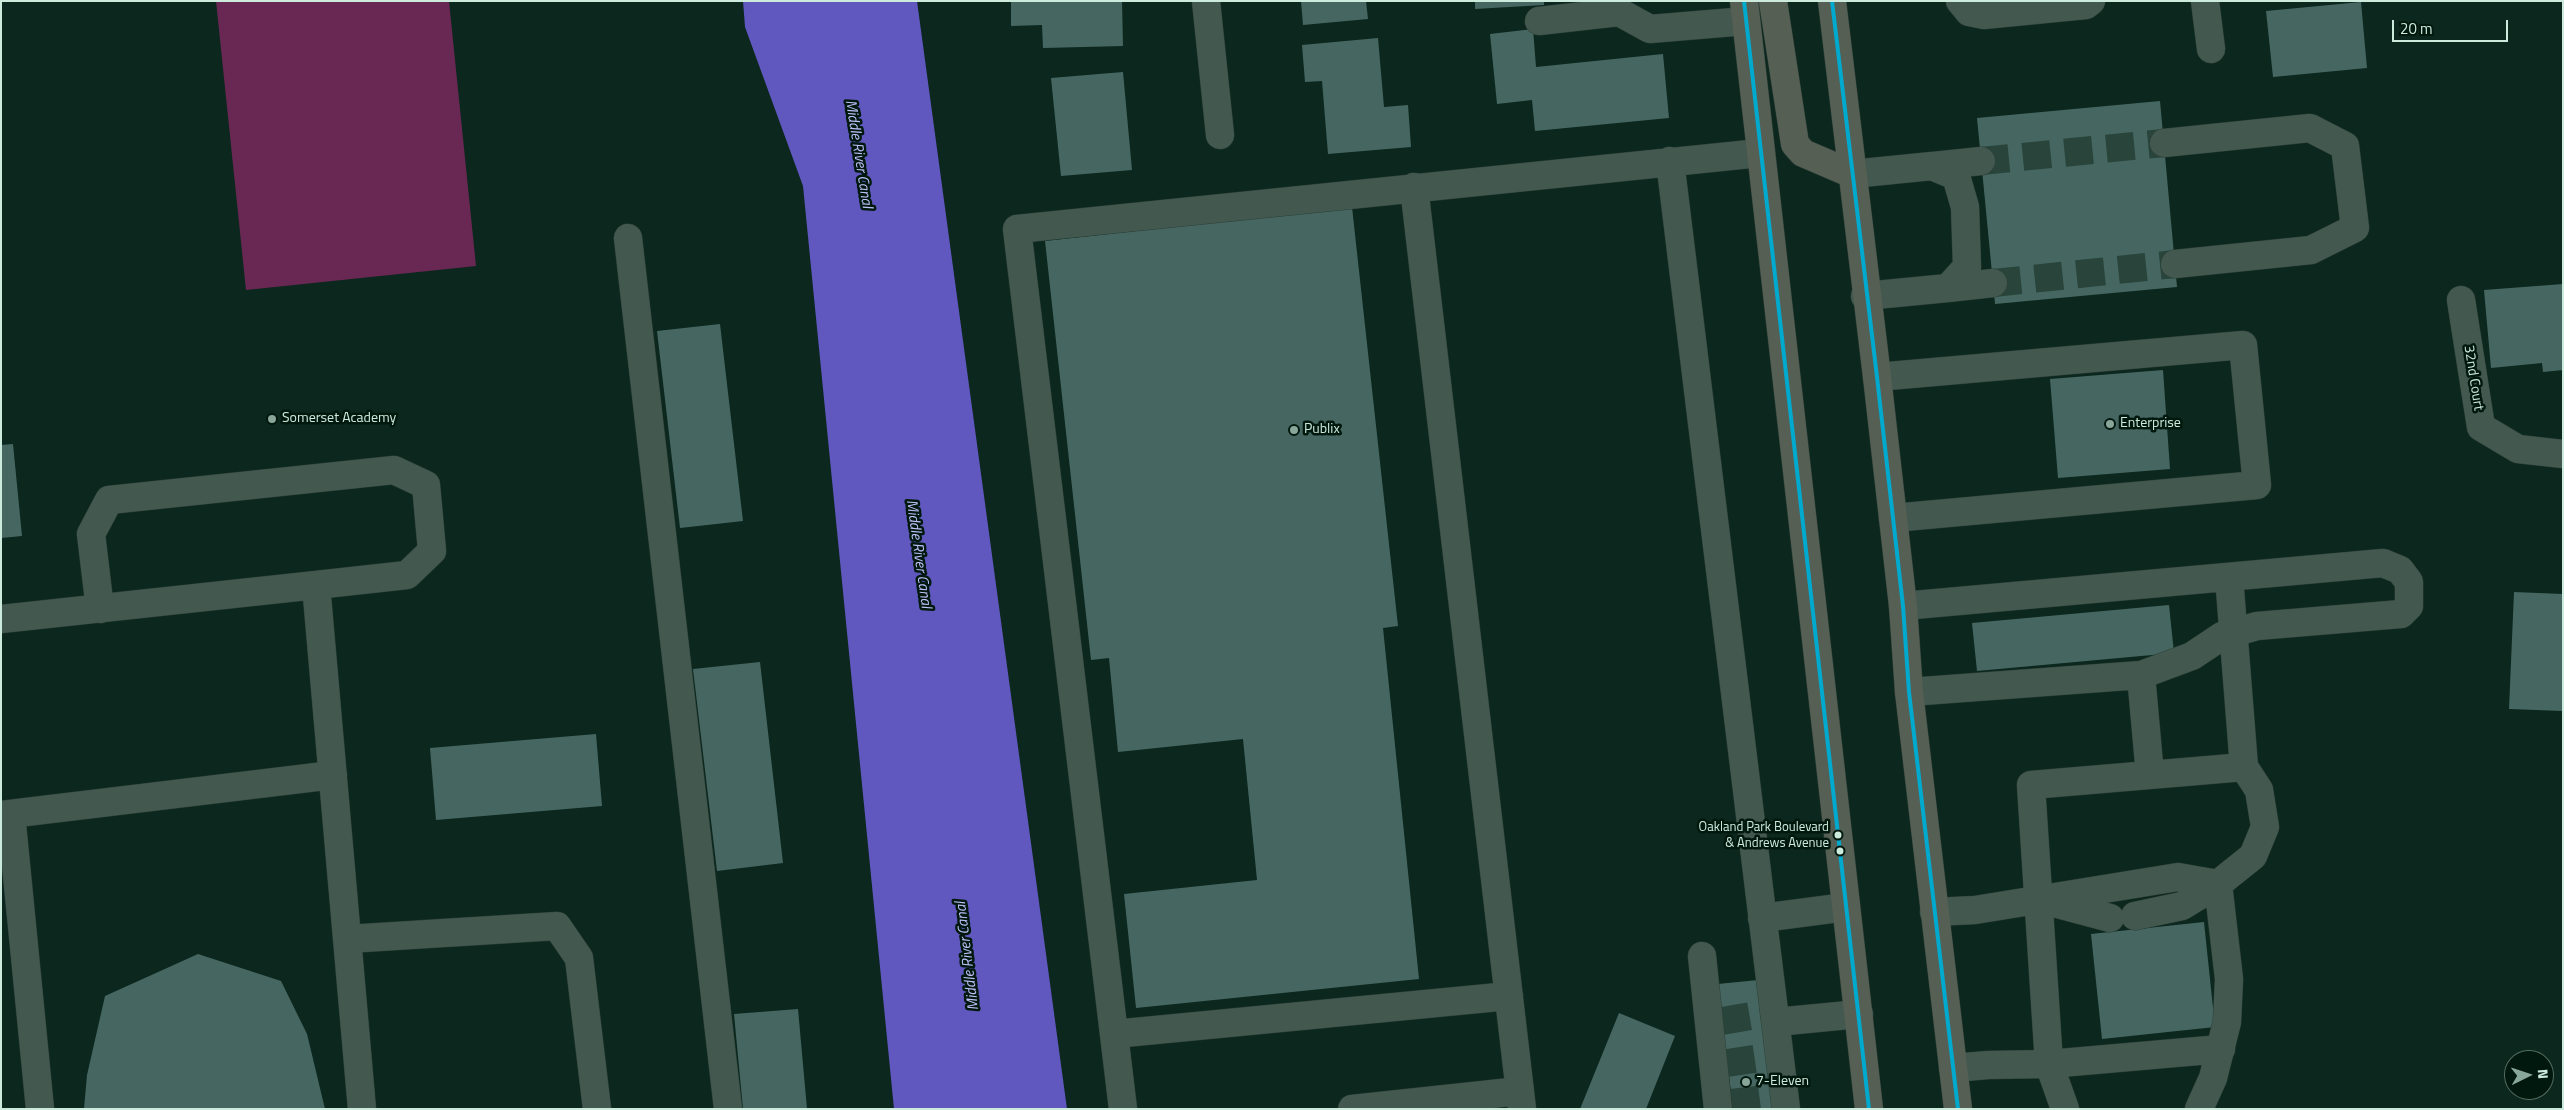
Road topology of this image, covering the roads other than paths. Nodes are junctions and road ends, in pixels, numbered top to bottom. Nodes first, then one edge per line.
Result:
1 (1206, 1) edge
2 (1773, 1) edge
3 (1832, 1) edge
4 (1960, 1) edge
5 (2091, 1) edge
6 (2205, 1) edge
7 (1624, 6) edge
8 (1745, 11) edge
9 (1539, 21) dead end
10 (2211, 49) dead end
11 (1220, 135) dead end
12 (2164, 143) tunnel mouth
13 (1760, 153) junction
14 (1670, 161) junction
15 (1981, 161) tunnel mouth
16 (1932, 166) junction
17 (1852, 174) junction
18 (1414, 187) junction
19 (628, 238) dead end
20 (2175, 264) tunnel mouth
21 (1993, 283) tunnel mouth
22 (1948, 288) junction
23 (1866, 296) junction
24 (2461, 300) dead end
25 (1877, 377) junction
26 (2563, 454) edge
27 (1893, 518) junction
28 (2229, 577) junction
29 (316, 585) junction
30 (1903, 606) junction
31 (100, 609) junction
32 (1, 619) edge
33 (2232, 633) junction
34 (2141, 674) junction
35 (1909, 692) junction
36 (2244, 767) junction
37 (333, 775) junction
38 (2150, 775) junction
39 (6, 814) edge
40 (2218, 884) junction
41 (2039, 899) junction
42 (1846, 907) junction
43 (1934, 912) junction
44 (1762, 918) junction
45 (347, 939) junction
46 (1702, 956) dead end
47 (1509, 996) junction
48 (1859, 1014) junction
49 (1771, 1017) junction
50 (1114, 1034) junction
51 (2221, 1049) junction
52 (2049, 1064) junction
53 (1953, 1068) junction
54 (1521, 1100) edge
55 (1781, 1101) edge
56 (1723, 1105) edge
57 (40, 1109) edge
58 (362, 1109) edge
59 (598, 1109) edge
60 (728, 1109) edge
61 (1123, 1109) edge
62 (1352, 1109) edge
63 (1869, 1109) edge
64 (1958, 1109) edge
65 (2065, 1109) edge
66 (2199, 1109) edge

1 - 11 street
2 - 17 main road
3 - 17 main road
4 - 5 street
6 - 10 street
7 - 8 street
7 - 9 street
8 - 13 main road
12 - 20 street
13 - 14 street
13 - 42 main road
14 - 18 street
14 - 44 street
15 - 16 street
16 - 17 street
16 - 22 street
17 - 23 main road
18 - 47 street
18 - 50 street
19 - 60 street
21 - 22 street
22 - 23 street
23 - 25 main road
24 - 26 street, 32nd Court
25 - 27 main road
25 - 27 street
27 - 30 main road
28 - 30 street
28 - 33 street
28 - 33 street
29 - 31 street
29 - 31 street
29 - 37 street
30 - 35 main road
31 - 32 street
33 - 34 street
33 - 36 street
34 - 35 street
34 - 38 street
35 - 43 main road
36 - 38 street
36 - 40 street
37 - 39 street
37 - 45 street
38 - 41 street
39 - 57 street
40 - 41 street
40 - 41 street
40 - 51 street
41 - 43 street
41 - 52 street
42 - 44 street
42 - 48 main road
43 - 53 main road
44 - 49 street
45 - 58 street
45 - 59 street
46 - 56 street
47 - 50 street
47 - 54 street
48 - 49 street
48 - 63 main road
49 - 55 street
50 - 61 street
51 - 52 street
51 - 66 street
52 - 53 street
52 - 65 street
53 - 64 main road
54 - 62 street

